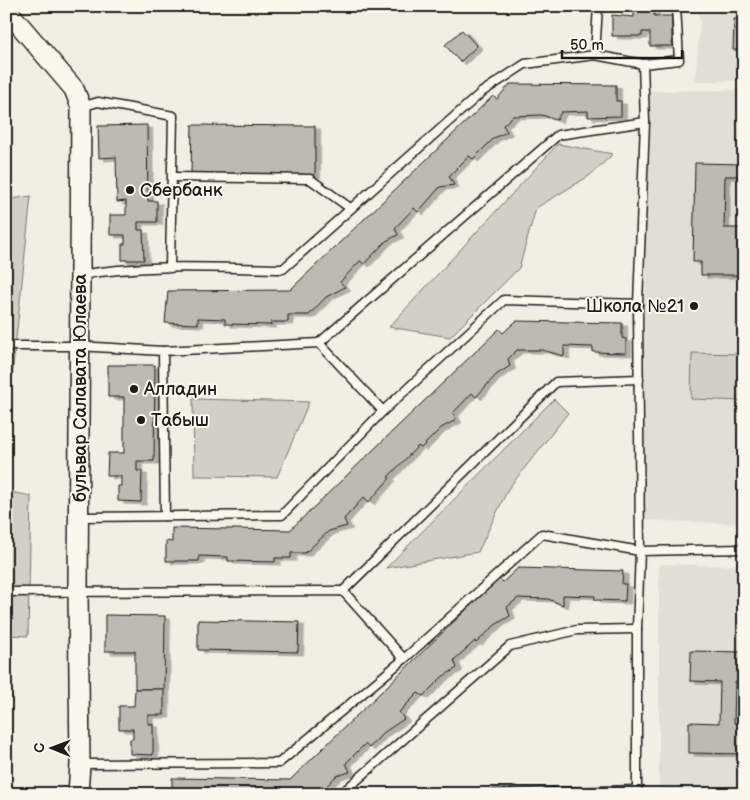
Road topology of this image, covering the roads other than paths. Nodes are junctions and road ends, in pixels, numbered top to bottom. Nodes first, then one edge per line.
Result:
1 (598, 6) edge
2 (676, 6) edge
3 (6, 9) edge
4 (595, 55) junction
5 (643, 64) junction
6 (81, 107) junction
7 (645, 122) junction
8 (173, 177) junction
9 (350, 208) junction
10 (170, 268) junction
11 (80, 275) junction
12 (638, 304) junction
13 (318, 343) junction
14 (6, 346) edge
15 (78, 346) junction
16 (163, 351) junction
17 (639, 379) junction
18 (383, 411) junction
19 (165, 516) junction
20 (80, 517) junction
21 (744, 549) edge
22 (640, 551) junction
23 (78, 591) junction
24 (343, 591) junction
25 (6, 592) edge
26 (637, 629) junction
27 (404, 659) junction
28 (80, 764) junction
29 (637, 792) edge
30 (78, 794) edge
31 (341, 794) edge
32 (494, 794) edge

1 - 4 lane
2 - 5 lane
3 - 6 street, бульвар Салавата Юлаева
4 - 5 lane
4 - 9 lane
5 - 7 lane
6 - 8 lane
6 - 11 street, бульвар Салавата Юлаева
7 - 12 lane
7 - 13 lane
8 - 9 lane
8 - 10 lane
9 - 10 lane
10 - 11 lane
11 - 15 street, бульвар Салавата Юлаева
12 - 17 lane
12 - 18 lane
13 - 16 lane
13 - 18 lane
14 - 15 lane
15 - 16 lane
15 - 20 street, бульвар Салавата Юлаева
16 - 19 lane
17 - 22 lane
17 - 24 lane
18 - 19 lane
19 - 20 lane
20 - 23 street, бульвар Салавата Юлаева
21 - 22 lane
22 - 26 lane
22 - 27 lane
23 - 24 lane
23 - 25 lane
23 - 28 street, бульвар Салавата Юлаева
24 - 27 lane
26 - 29 lane
26 - 31 lane
27 - 28 lane
28 - 30 street, бульвар Салавата Юлаева
29 - 32 lane

